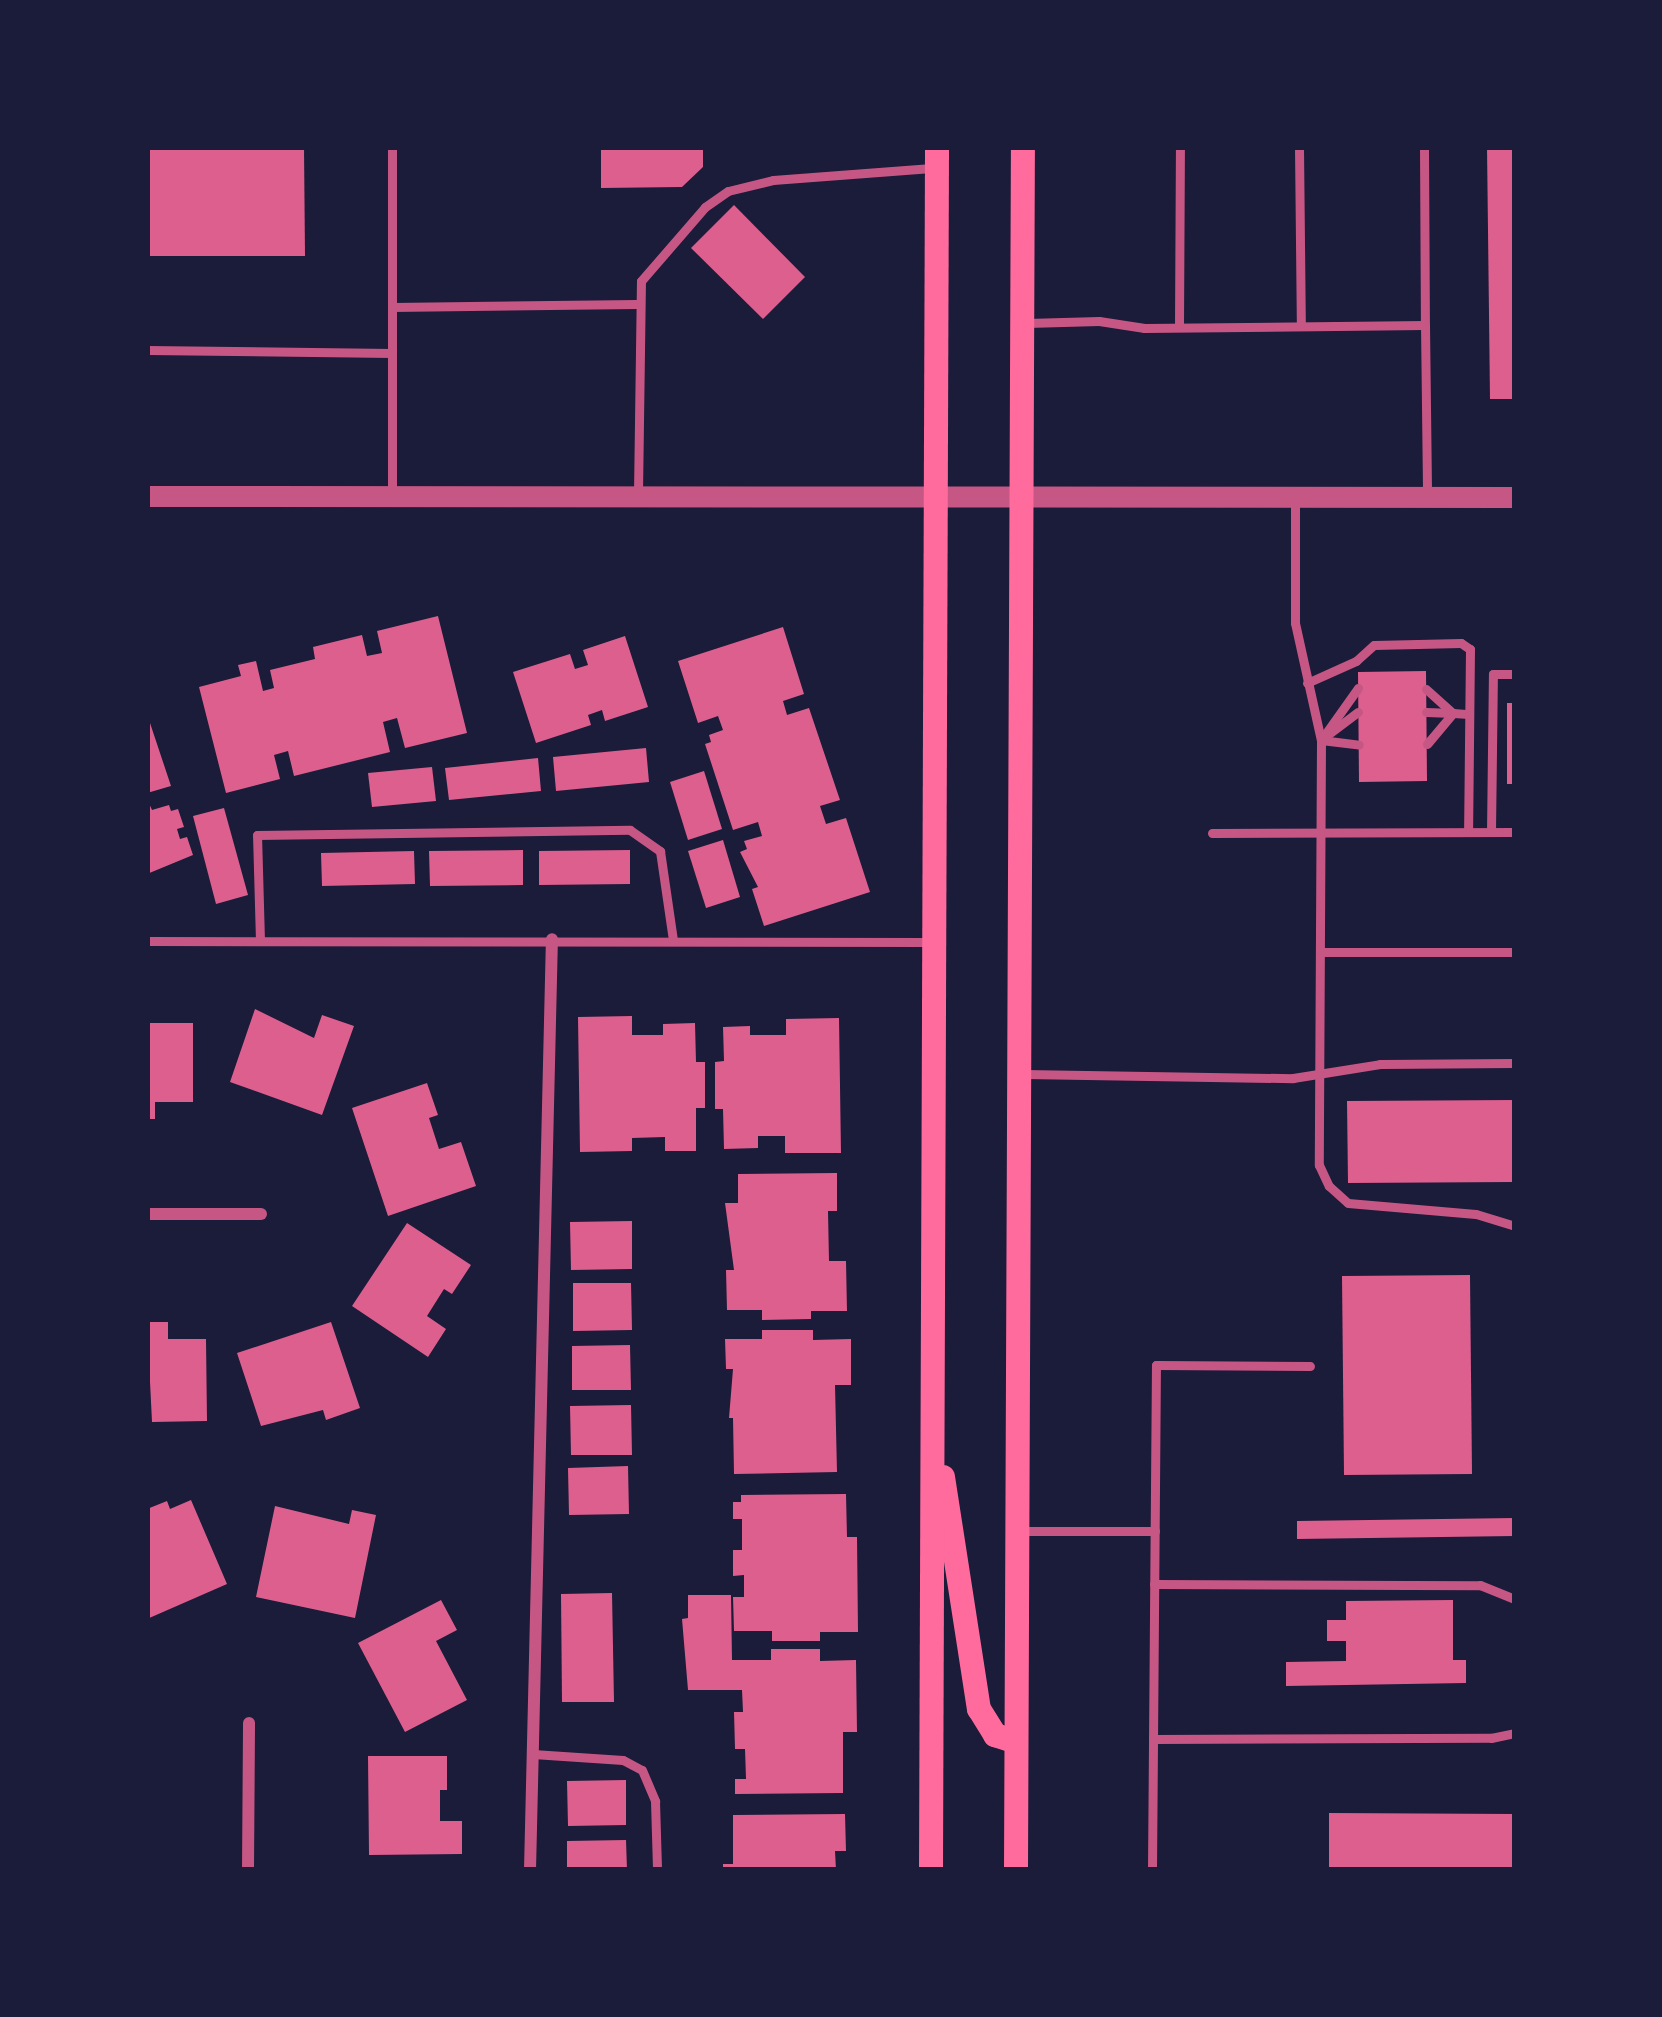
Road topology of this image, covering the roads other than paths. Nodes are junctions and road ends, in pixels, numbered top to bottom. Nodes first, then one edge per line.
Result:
1 (392, 147) edge
2 (1023, 147) edge
3 (1180, 147) edge
4 (1299, 147) edge
5 (1424, 147) edge
6 (937, 157) edge
7 (637, 304) junction
8 (392, 308) junction
9 (1022, 323) junction
10 (1425, 325) junction
11 (1301, 326) junction
12 (1179, 327) junction
13 (147, 350) edge
14 (392, 353) junction
15 (638, 494) junction
16 (935, 494) junction
17 (392, 495) junction
18 (147, 496) edge
19 (1020, 497) junction
20 (1295, 497) junction
21 (1427, 497) junction
22 (1515, 497) edge
23 (1515, 674) edge
24 (1307, 683) junction
25 (1358, 688) dead end
26 (1426, 689) dead end
27 (1358, 712) dead end
28 (1426, 712) dead end
29 (1453, 713) junction
30 (1469, 714) junction
31 (1321, 740) junction
32 (1427, 744) dead end
33 (1359, 746) dead end
34 (1322, 831) junction
35 (1468, 832) junction
36 (1492, 832) junction
37 (1515, 832) edge
38 (1212, 833) dead end
39 (552, 939) junction
40 (673, 940) junction
41 (147, 941) edge
42 (260, 941) junction
43 (935, 942) junction
44 (1322, 952) junction
45 (1515, 952) edge
46 (1515, 1063) edge
47 (1321, 1070) junction
48 (1018, 1074) junction
49 (147, 1214) edge
50 (261, 1214) dead end
51 (1515, 1226) edge
52 (1310, 1366) dead end
53 (932, 1404) junction
54 (1017, 1531) junction
55 (1155, 1532) junction
56 (1154, 1584) junction
57 (1515, 1599) edge
58 (249, 1723) dead end
59 (1515, 1732) edge
60 (1153, 1738) junction
61 (1016, 1742) junction
62 (532, 1754) junction
63 (248, 1870) edge
64 (530, 1870) edge
65 (657, 1870) edge
66 (931, 1870) edge
67 (1016, 1870) edge
68 (1152, 1870) edge

1 - 8 lane
2 - 9 main road
3 - 12 lane
4 - 11 lane
5 - 10 lane
6 - 7 lane
6 - 16 main road
7 - 8 lane
7 - 15 lane
8 - 14 lane
9 - 12 lane
9 - 19 main road
10 - 11 lane
10 - 21 lane
11 - 12 lane
13 - 14 lane
14 - 17 lane
15 - 16 street
15 - 17 street
16 - 19 street
16 - 43 main road
17 - 18 street
19 - 20 street
19 - 48 main road
20 - 21 street
20 - 24 lane
21 - 22 street
23 - 36 lane
24 - 30 lane
24 - 31 lane
25 - 31 lane
26 - 29 lane
27 - 31 lane
28 - 29 lane
29 - 30 lane
29 - 32 lane
30 - 35 lane
31 - 33 lane
31 - 34 lane
34 - 35 lane
34 - 38 lane
34 - 44 lane
35 - 36 lane
36 - 37 lane
39 - 40 lane
39 - 42 lane
39 - 62 street
40 - 42 lane
40 - 43 lane
41 - 42 lane
43 - 53 main road
44 - 45 lane
44 - 47 lane
46 - 47 lane
47 - 48 lane
47 - 51 lane
48 - 54 main road
49 - 50 street
52 - 55 lane
53 - 61 main road
53 - 66 main road
54 - 55 lane
54 - 61 main road
55 - 56 lane
56 - 57 lane
56 - 60 lane
58 - 63 street
59 - 60 lane
60 - 68 lane
61 - 67 main road
62 - 64 street
62 - 65 lane

